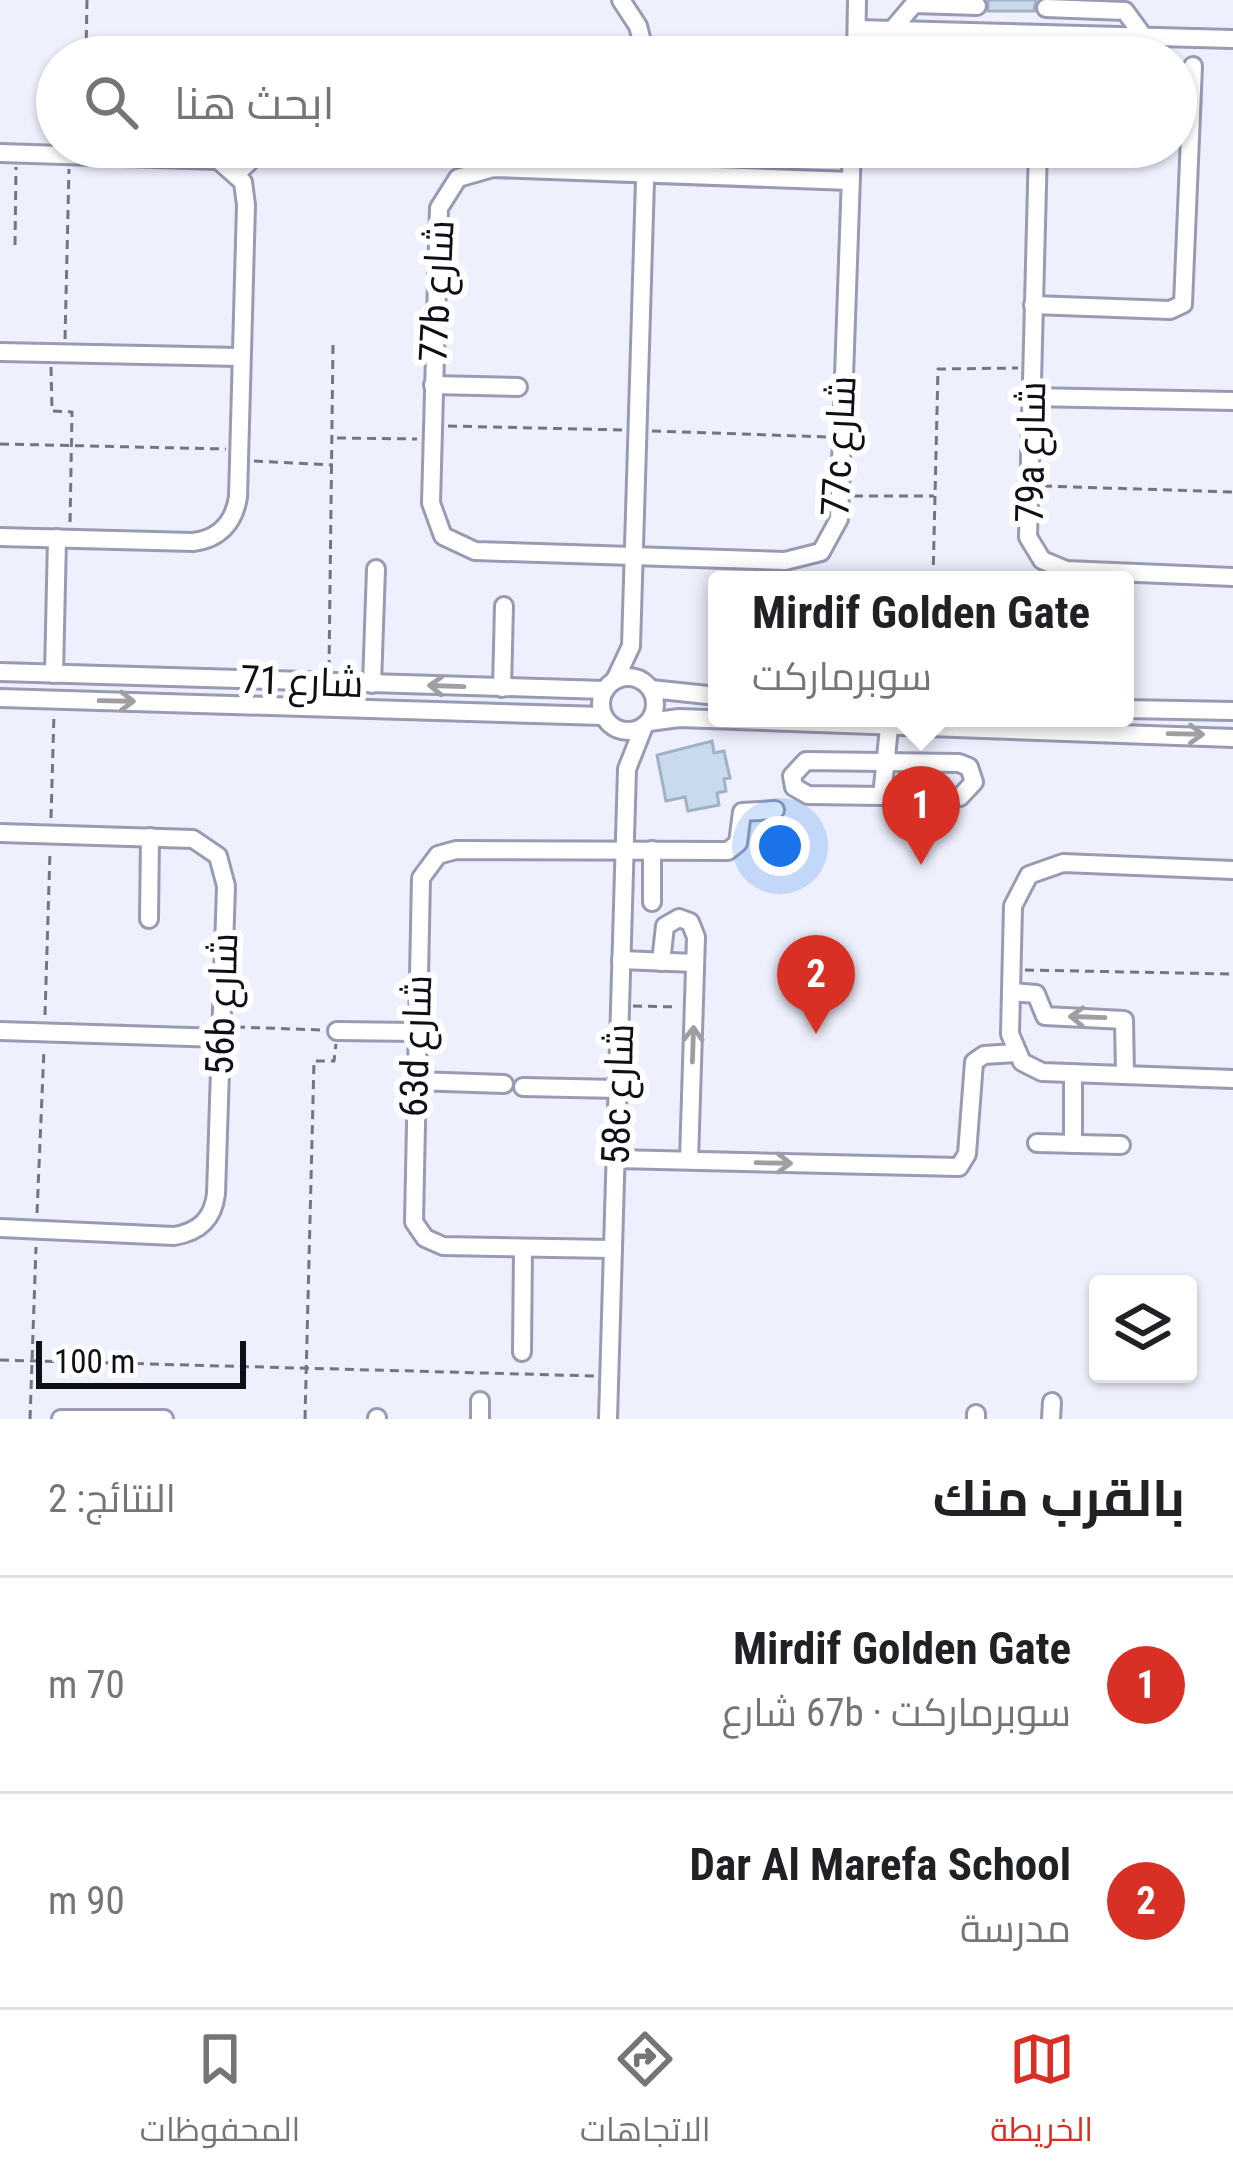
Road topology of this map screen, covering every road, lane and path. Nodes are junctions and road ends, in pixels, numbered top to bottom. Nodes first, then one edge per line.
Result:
1 (87, 0) edge
2 (857, 0) edge
3 (626, 2) edge
4 (977, 6) dead end
5 (1046, 8) dead end
6 (857, 29) junction
7 (892, 30) junction
8 (1042, 34) joint
9 (86, 36) edge
10 (638, 36) edge
11 (857, 36) edge
12 (1110, 36) edge
13 (1143, 36) edge
14 (1197, 38) edge
15 (1233, 39) edge
16 (8, 153) edge
17 (69, 168) edge
18 (226, 168) edge
19 (241, 168) edge
20 (646, 168) edge
21 (851, 168) edge
22 (1037, 168) edge
23 (1189, 168) edge
24 (236, 173) junction
25 (646, 173) junction
26 (850, 181) junction
27 (15, 245) dead end
28 (1034, 305) junction
29 (333, 344) dead end
30 (0, 352) edge
31 (58, 353) junction
32 (240, 357) junction
33 (1031, 368) junction
34 (433, 385) junction
35 (518, 387) dead end
36 (1030, 397) junction
37 (1233, 401) edge
38 (334, 438) junction
39 (431, 439) junction
40 (0, 444) edge
41 (71, 446) junction
42 (238, 449) junction
43 (333, 465) junction
44 (1028, 485) junction
45 (1233, 492) edge
46 (840, 496) junction
47 (935, 496) junction
48 (0, 537) edge
49 (63, 538) junction
50 (633, 556) junction
51 (376, 569) dead end
52 (933, 571) edge
53 (1126, 571) edge
54 (1134, 571) edge
55 (1233, 577) edge
56 (504, 606) dead end
57 (631, 646) junction
58 (0, 672) edge
59 (54, 674) junction
60 (329, 682) junction
61 (372, 684) junction
62 (610, 685) junction
63 (649, 687) junction
64 (502, 688) junction
65 (708, 695) edge
66 (0, 698) edge
67 (54, 700) junction
68 (1134, 709) edge
69 (1233, 711) edge
70 (708, 719) edge
71 (608, 721) junction
72 (647, 724) junction
73 (863, 727) edge
74 (882, 728) junction
75 (1233, 737) edge
76 (882, 766) junction
77 (627, 770) junction
78 (882, 796) junction
79 (775, 809) dead end
80 (0, 833) edge
81 (51, 835) junction
82 (150, 837) junction
83 (625, 850) junction
84 (652, 850) junction
85 (1233, 870) edge
86 (652, 902) dead end
87 (149, 919) dead end
88 (621, 960) junction
89 (662, 962) junction
90 (695, 964) junction
91 (1012, 970) junction
92 (1233, 974) edge
93 (1011, 992) junction
94 (694, 998) junction
95 (620, 999) junction
96 (0, 1031) edge
97 (337, 1031) junction
98 (45, 1032) junction
99 (222, 1032) junction
100 (416, 1032) junction
101 (1016, 1053) junction
102 (1073, 1074) junction
103 (1125, 1076) junction
104 (1233, 1079) edge
105 (415, 1081) junction
106 (618, 1089) junction
107 (1037, 1143) dead end
108 (1073, 1144) junction
109 (1121, 1145) dead end
110 (616, 1159) junction
111 (689, 1160) junction
112 (0, 1228) edge
113 (37, 1229) junction
114 (523, 1248) junction
115 (613, 1249) junction
116 (522, 1352) dead end
117 (0, 1360) edge
118 (32, 1361) junction
119 (306, 1367) junction
120 (609, 1377) junction
121 (30, 1419) edge
122 (61, 1419) edge
123 (164, 1419) edge
124 (305, 1419) edge
125 (608, 1419) edge

1 - 9 path
2 - 6 street
3 - 10 street
4 - 7 street
5 - 13 street
6 - 7 street
6 - 11 street
7 - 8 street
8 - 12 street
14 - 15 street
16 - 27 path
17 - 31 path
18 - 24 street
19 - 24 street
20 - 25 street
21 - 26 street, 77c شارع
22 - 28 street, 79a شارع
23 - 28 street
24 - 32 street
25 - 26 street, 77b شارع
25 - 34 street, 77b شارع
25 - 50 street
26 - 46 street, 77c شارع
28 - 33 street, 79a شارع
29 - 38 path
30 - 31 street
31 - 32 street
31 - 41 path
32 - 42 street
33 - 36 street, 79a شارع
33 - 47 path
34 - 35 street
34 - 39 street, 77b شارع
36 - 37 street
36 - 44 street, 79a شارع
38 - 39 path
38 - 43 path
39 - 50 street, 77b شارع
40 - 41 path
41 - 42 path
41 - 49 path
42 - 43 path
42 - 49 street
43 - 60 path
44 - 45 path
44 - 53 street, 79a شارع
46 - 47 path
46 - 50 street, 77c شارع
47 - 52 path
48 - 49 street
49 - 59 street
50 - 57 street
51 - 61 street
54 - 55 street, 79a شارع
56 - 64 street
57 - 62 street
57 - 63 street
58 - 59 street, شارع 71
59 - 60 street, شارع 71
60 - 61 street, شارع 71
64 -> 61 street, شارع 71
62 - 63 street
62 - 64 street, شارع 71
62 - 71 street
63 - 65 street
63 - 72 street
66 - 67 street, شارع 71
67 -> 71 street, شارع 71
67 - 81 path
68 - 69 street
70 - 72 street
71 - 72 street
71 - 77 street, 58c شارع
72 - 77 street, 58c شارع
73 - 74 street
74 -> 75 street
74 - 76 street
76 - 78 street
76 - 78 street
76 - 78 street
77 - 83 street, 58c شارع
79 - 84 street
80 - 81 street
81 - 82 street
81 - 98 path
82 - 87 street
82 - 99 street, 56b شارع
83 - 84 street
83 - 88 street, 58c شارع
83 - 100 street, 63d شارع
84 - 86 street
85 - 91 street
88 - 89 street
88 - 95 street, 58c شارع
89 - 90 street
89 - 90 street
90 - 94 street
91 - 92 path
91 - 93 street
93 - 101 street
103 -> 93 street
94 - 95 path
111 -> 94 street
95 - 106 street, 58c شارع
96 - 98 street
97 - 99 path
97 - 100 street
97 - 119 path
98 - 99 street
98 - 113 path
99 - 113 street, 56b شارع
100 - 105 street, 63d شارع
101 - 102 street
111 -> 101 street
102 - 103 street
102 - 108 street
103 - 104 street
105 - 106 street
105 - 114 street, 63d شارع
106 - 110 street, 58c شارع
107 - 108 street
108 - 109 street
110 - 111 street
110 - 115 street, 58c شارع
112 - 113 street
113 - 118 path
114 - 115 street, 63d شارع
114 - 116 street
115 - 120 street, 58c شارع
117 - 118 path
118 - 119 path
118 - 121 path
119 - 120 path
119 - 124 path
120 - 125 street, 58c شارع
122 - 123 street

